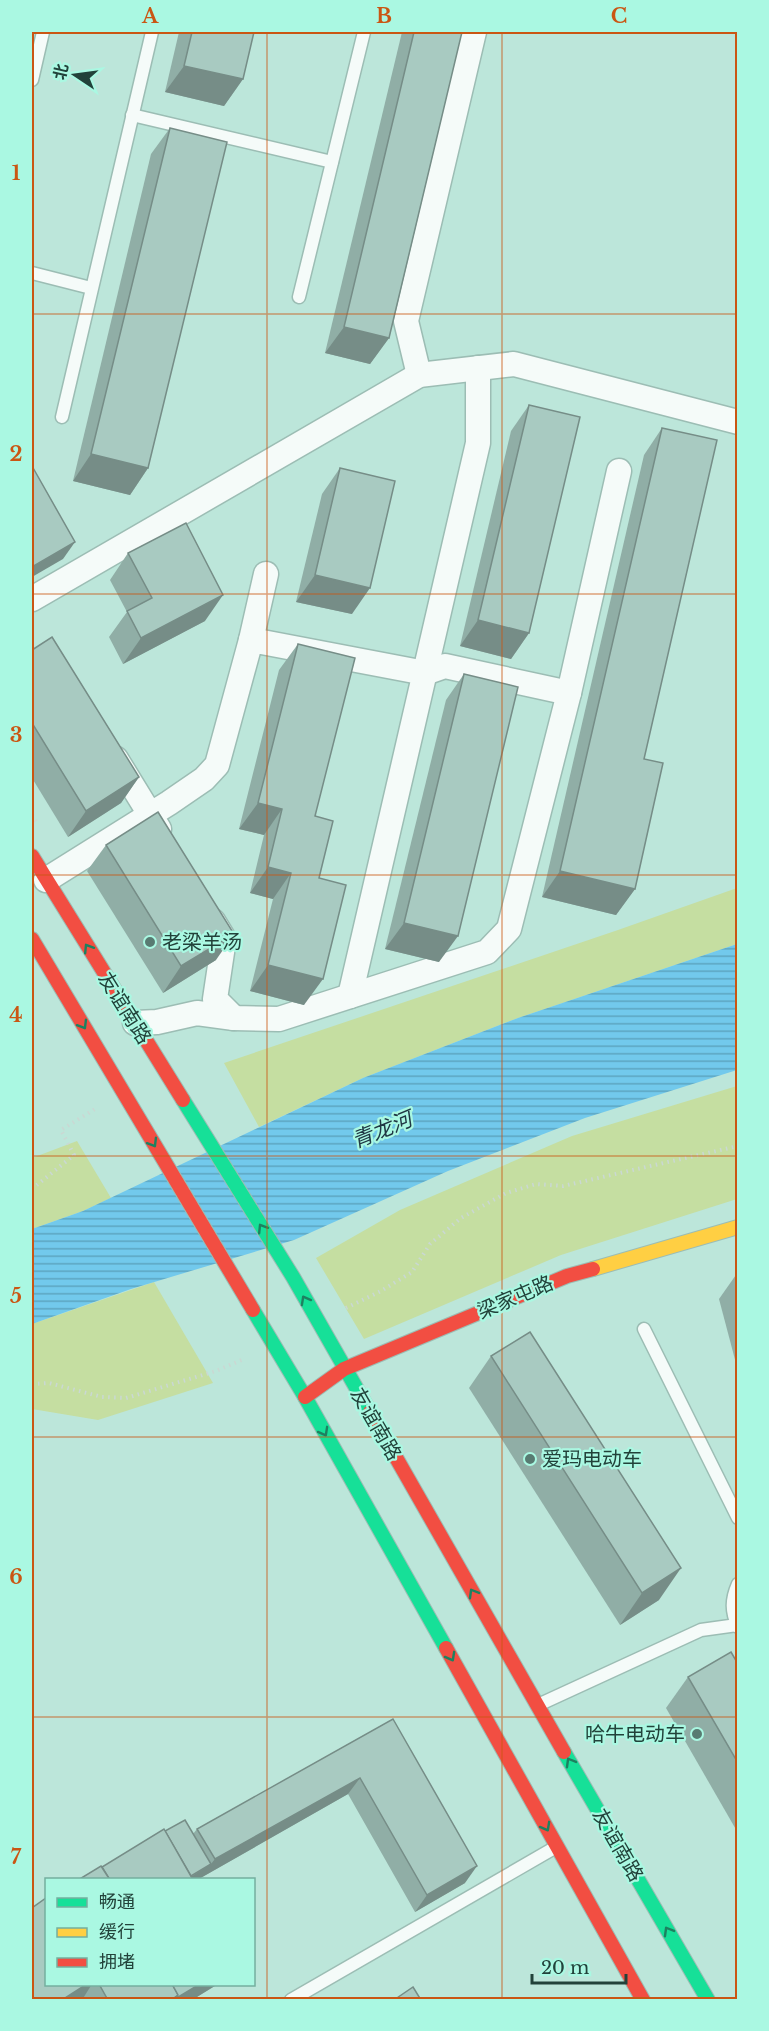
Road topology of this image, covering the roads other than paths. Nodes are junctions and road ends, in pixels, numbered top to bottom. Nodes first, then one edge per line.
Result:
1 (43, 32) edge
2 (152, 32) edge
3 (364, 32) edge
4 (474, 32) edge
5 (32, 80) edge
6 (132, 115) junction
7 (332, 162) junction
8 (32, 273) edge
9 (92, 288) junction
10 (299, 297) dead end
11 (478, 368) junction
12 (419, 375) junction
13 (62, 417) dead end
14 (738, 422) edge
15 (619, 471) dead end
16 (266, 574) dead end
17 (32, 599) edge
18 (251, 640) junction
19 (425, 673) junction
20 (568, 693) junction
21 (107, 744) edge
22 (151, 815) junction
23 (168, 843) edge
24 (32, 856) edge
25 (46, 880) junction
26 (202, 901) edge
27 (32, 939) edge
28 (350, 996) junction
29 (234, 1018) junction
30 (135, 1023) junction
31 (738, 1227) edge
32 (644, 1329) dead end
33 (344, 1369) junction
34 (305, 1397) junction
35 (738, 1518) edge
36 (738, 1584) edge
37 (737, 1626) edge
38 (537, 1705) junction
39 (557, 1846) junction
40 (291, 2000) edge
41 (643, 2000) edge
42 (708, 2000) edge

1 - 5 lane
2 - 6 lane
3 - 7 lane
4 - 12 street
6 - 7 lane
6 - 9 lane
7 - 10 lane
8 - 9 lane
9 - 13 lane
11 - 12 street
11 - 14 street
11 - 19 street
12 - 17 street
15 - 20 street
16 - 18 street
18 - 19 street
18 - 22 street
19 - 20 street
19 - 28 street
20 - 28 street
21 - 22 street
22 - 23 street
22 - 25 street
24 - 25 main road, 友谊南路
30 -> 25 main road, 友谊南路
26 - 29 street
27 -> 34 main road
28 - 29 street
29 - 30 street
33 -> 30 main road, 友谊南路
31 - 33 main road, 梁家屯路
32 - 35 lane
33 - 34 main road, 梁家屯路
38 -> 33 main road, 友谊南路
34 -> 39 main road
36 - 37 lane
37 - 38 lane
42 -> 38 main road, 友谊南路
39 - 40 lane
39 - 41 main road

